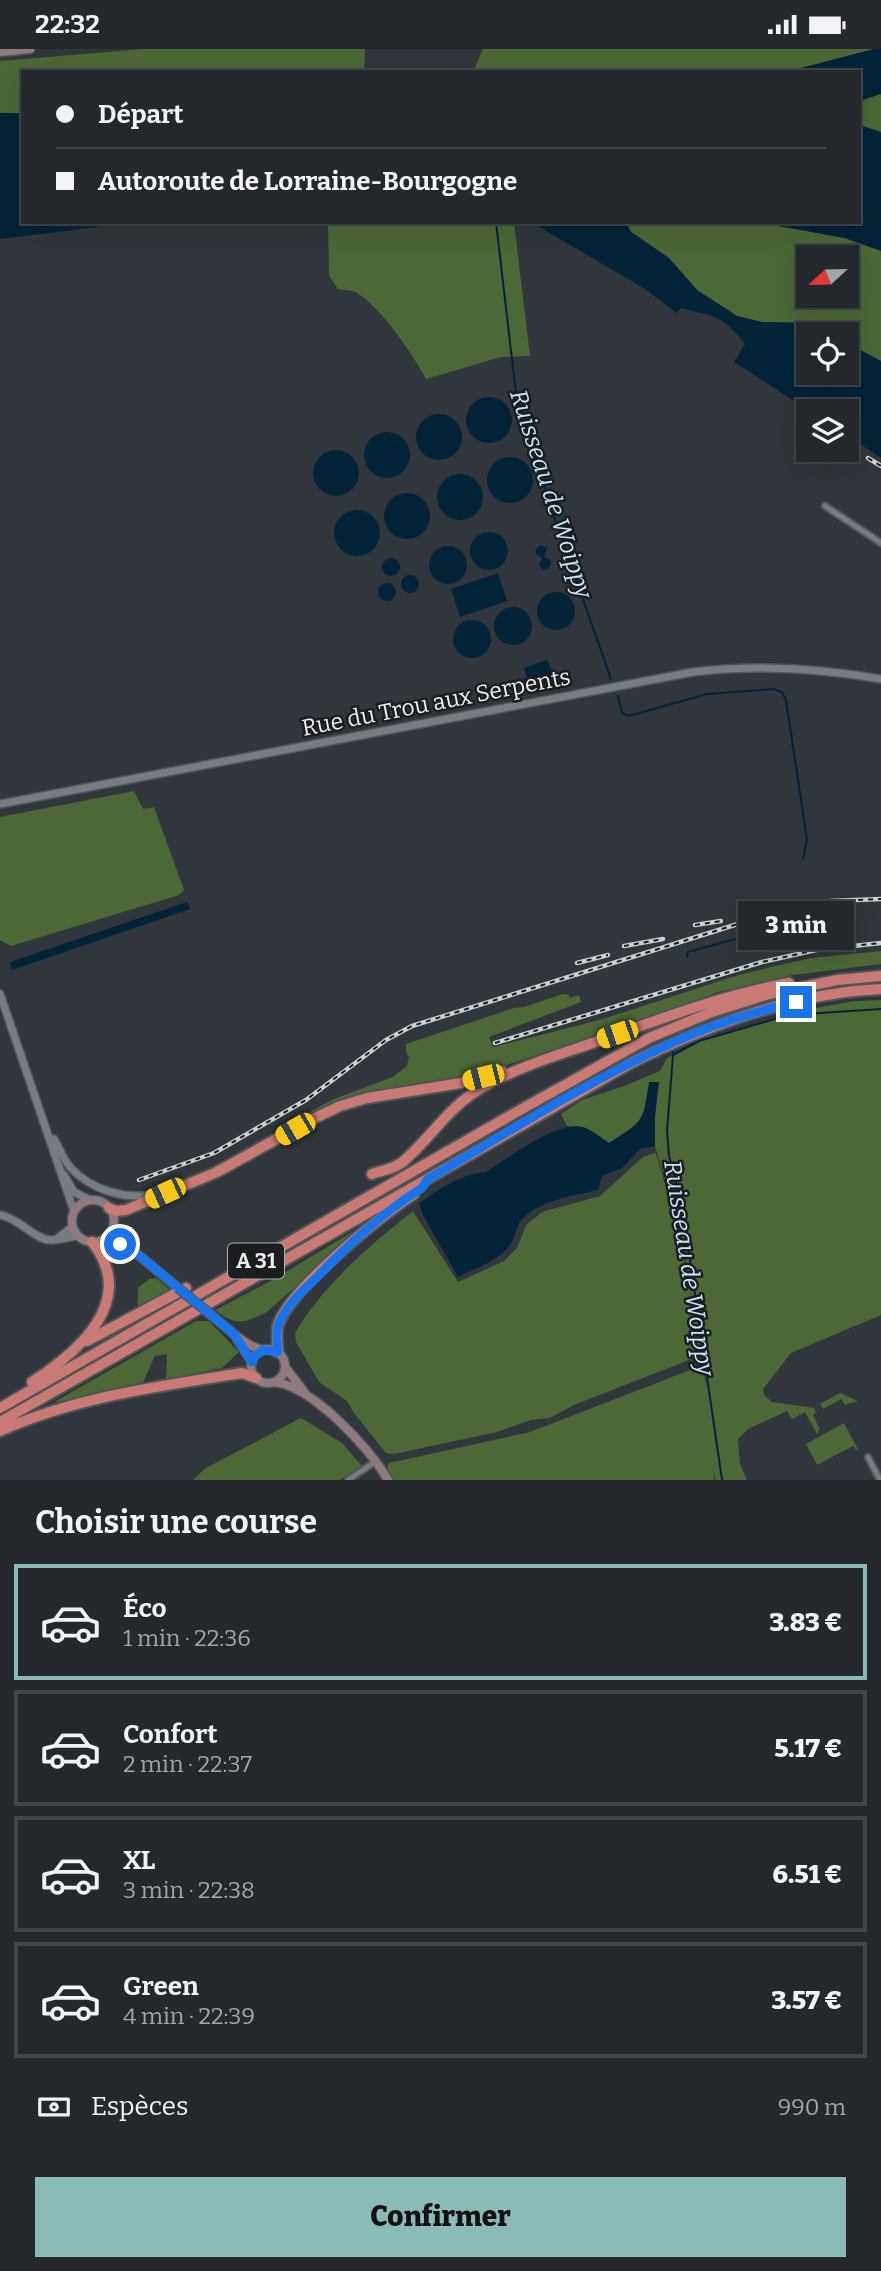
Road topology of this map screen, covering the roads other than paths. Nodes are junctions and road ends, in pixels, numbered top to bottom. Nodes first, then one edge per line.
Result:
1 (30, 49) edge
2 (0, 52) edge
3 (825, 506) dead end
4 (881, 543) edge
5 (881, 679) edge
6 (0, 804) edge
7 (881, 976) edge
8 (837, 980) junction
9 (881, 989) edge
10 (0, 994) edge
11 (542, 1061) junction
12 (46, 1127) junction
13 (61, 1169) junction
14 (372, 1174) dead end
15 (428, 1179) junction
16 (165, 1193) junction
17 (90, 1200) junction
18 (109, 1208) junction
19 (74, 1211) junction
20 (0, 1215) edge
21 (72, 1227) junction
22 (113, 1227) junction
23 (78, 1236) junction
24 (105, 1238) junction
25 (58, 1239) junction
26 (92, 1242) junction
27 (136, 1253) junction
28 (182, 1288) junction
29 (234, 1334) junction
30 (82, 1344) junction
31 (263, 1350) junction
32 (278, 1352) junction
33 (252, 1362) junction
34 (285, 1367) junction
35 (256, 1378) junction
36 (274, 1382) junction
37 (309, 1398) junction
38 (0, 1408) edge
39 (0, 1422) edge
40 (0, 1431) edge
41 (868, 1457) dead end
42 (376, 1461) junction
43 (348, 1480) edge
44 (388, 1480) edge
45 (880, 1480) edge

1 - 2 main road
3 - 4 street
5 - 6 street, Rue du Trou aux Serpents
7 - 8 highway, A 31
8 - 11 highway
8 - 38 highway, A 31
9 - 15 highway, A 31
10 - 12 street
11 - 14 highway
11 - 16 highway
12 - 13 street
12 - 16 street
13 - 17 street
13 - 19 street
15 - 32 highway
15 - 39 highway, A 31
16 - 18 highway
17 - 18 main road
17 - 19 main road
18 - 22 main road
19 - 21 main road
20 - 25 street
21 - 23 main road
21 - 25 street
22 - 24 main road
22 - 27 main road
23 - 25 street
23 - 26 main road
24 - 26 main road
24 - 27 main road
26 - 30 highway
27 - 28 main road
28 - 29 main road, bridge
28 - 30 highway
29 - 31 main road
29 - 33 main road
30 - 38 highway
31 - 32 main road
31 - 33 main road
32 - 34 main road
33 - 35 main road
34 - 36 main road
34 - 37 main road
35 - 36 main road
35 - 40 highway
36 - 37 main road
37 - 42 main road
41 - 45 street
42 - 43 street
42 - 44 main road

